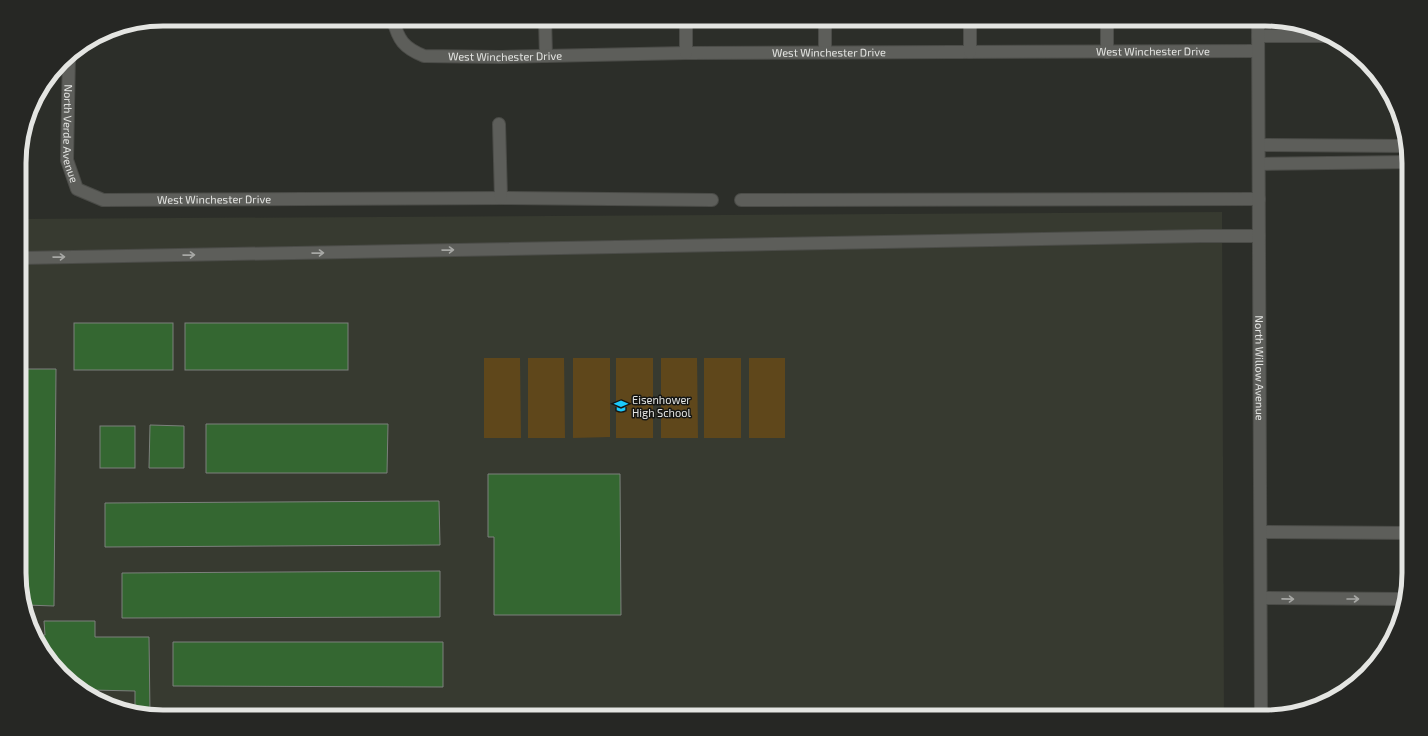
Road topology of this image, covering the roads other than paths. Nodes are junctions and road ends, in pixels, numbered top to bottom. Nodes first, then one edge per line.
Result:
1 (395, 26) edge
2 (545, 26) edge
3 (686, 26) edge
4 (824, 26) edge
5 (970, 26) edge
6 (1107, 26) edge
7 (1258, 26) edge
8 (1258, 36) junction
9 (1316, 36) edge
10 (1258, 51) junction
11 (825, 52) junction
12 (970, 52) junction
13 (1107, 52) junction
14 (686, 53) junction
15 (546, 56) junction
16 (69, 64) edge
17 (499, 124) dead end
18 (1259, 145) junction
19 (1401, 146) edge
20 (1402, 162) edge
21 (1259, 164) junction
22 (77, 189) joint
23 (501, 198) junction
24 (1259, 199) junction
25 (712, 200) dead end
26 (741, 200) dead end
27 (1259, 236) junction
28 (26, 258) edge
29 (1260, 532) junction
30 (1402, 533) edge
31 (1261, 598) junction
32 (1399, 599) edge
33 (1261, 710) edge

1 - 15 street, West Winchester Drive
2 - 15 street
3 - 14 street
4 - 11 street
5 - 12 street
6 - 13 street
7 - 8 street, North Willow Avenue
8 - 9 street
8 - 10 street, North Willow Avenue
10 - 13 street, West Winchester Drive
10 - 18 street, North Willow Avenue
11 - 12 street, West Winchester Drive
11 - 14 street, West Winchester Drive
12 - 13 street, West Winchester Drive
14 - 15 street, West Winchester Drive
16 - 22 street, North Verde Avenue
17 - 23 street
18 - 19 street
18 - 21 street, North Willow Avenue
20 - 21 street
21 - 24 street, North Willow Avenue
22 - 23 street, West Winchester Drive
23 - 25 street, West Winchester Drive
24 - 26 street
24 - 27 street, North Willow Avenue
28 -> 27 street
27 - 29 street, North Willow Avenue
29 - 30 street
29 - 31 street, North Willow Avenue
31 -> 32 street
31 - 33 street, North Willow Avenue

